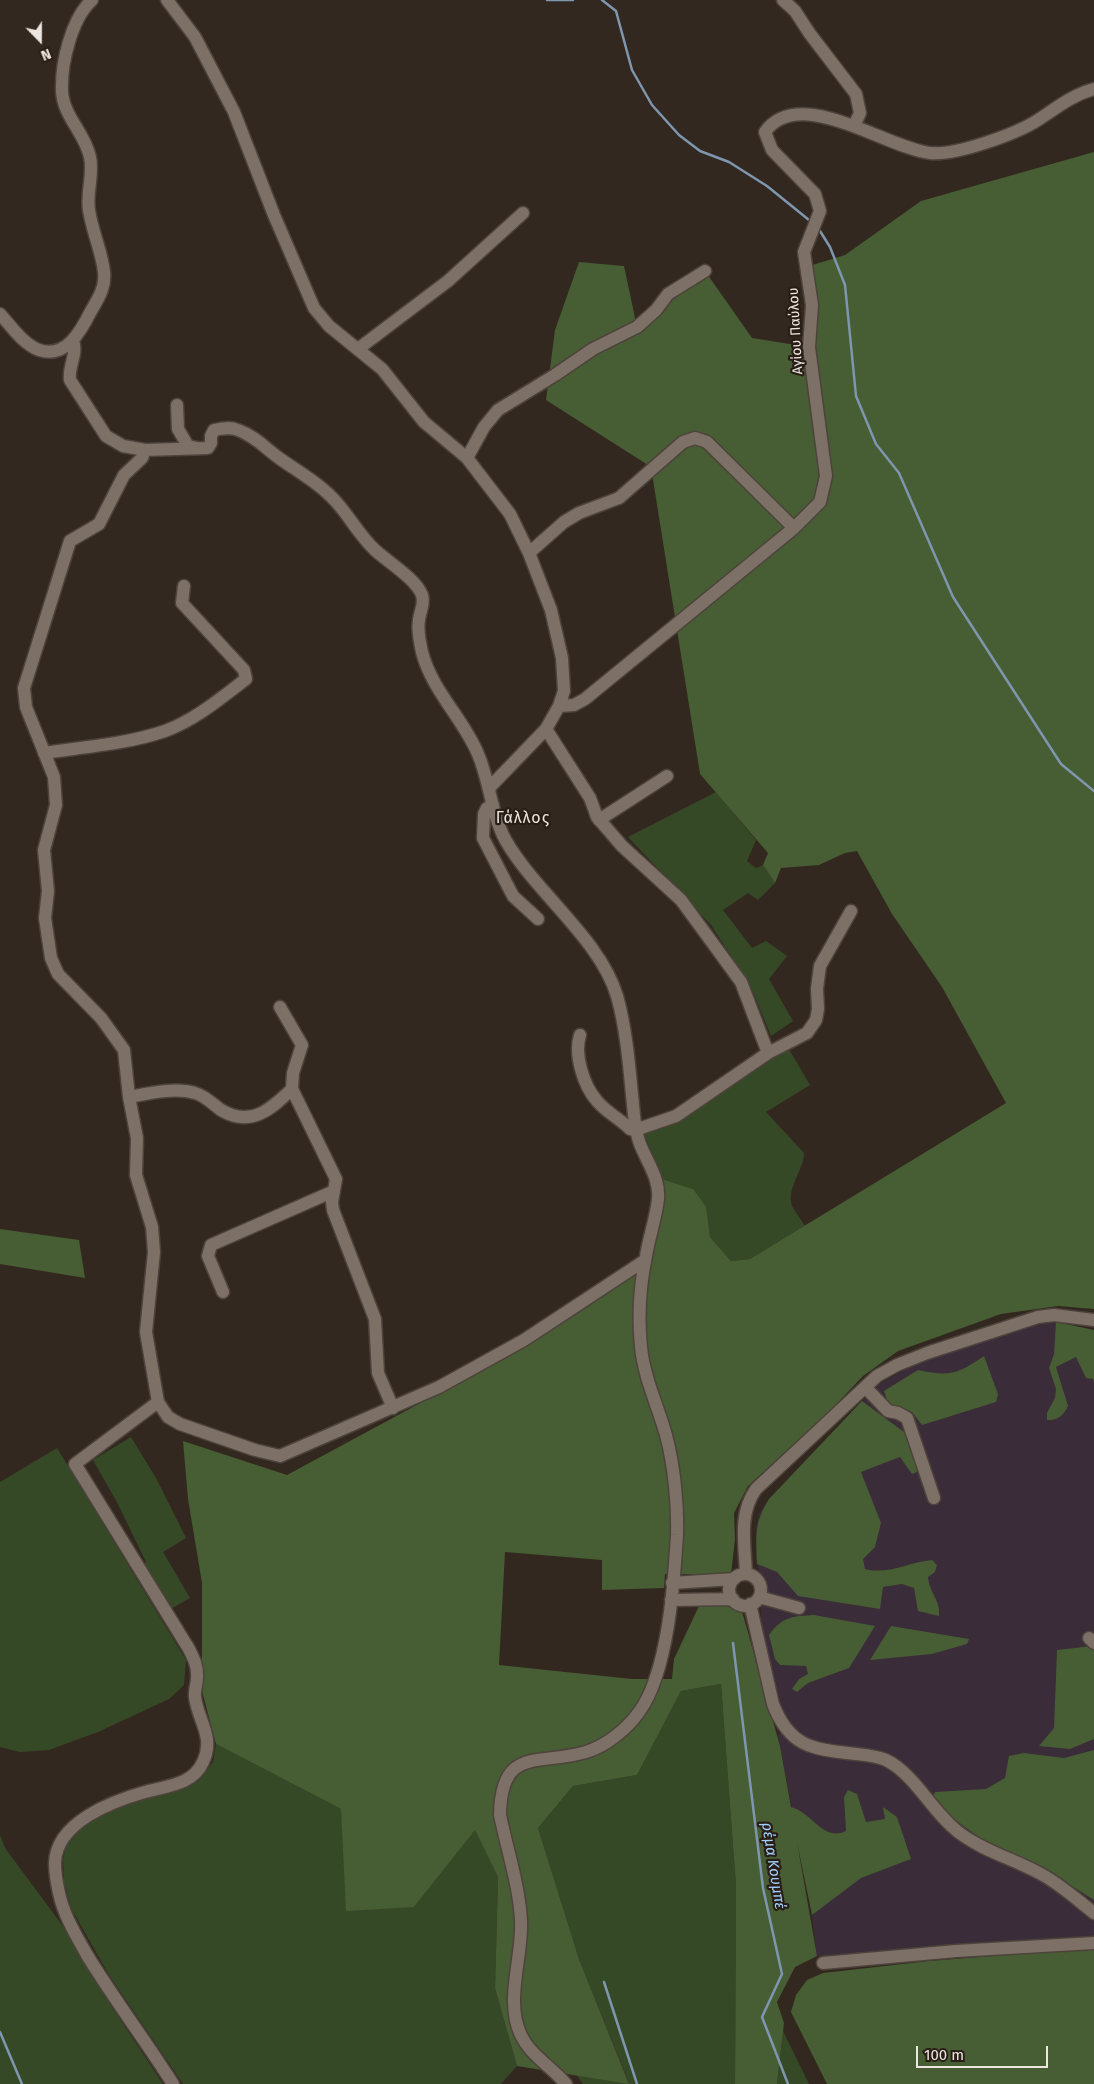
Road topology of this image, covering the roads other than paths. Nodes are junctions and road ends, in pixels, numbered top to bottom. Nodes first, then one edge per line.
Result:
1 (92, 0) edge
2 (167, 0) edge
3 (784, 0) edge
4 (1094, 89) edge
5 (854, 126) junction
6 (523, 213) dead end
7 (705, 270) dead end
8 (0, 314) edge
9 (73, 341) junction
10 (358, 349) junction
11 (176, 405) dead end
12 (202, 449) junction
13 (145, 450) junction
14 (467, 458) junction
15 (794, 528) junction
16 (529, 553) junction
17 (184, 586) dead end
18 (559, 706) junction
19 (546, 729) junction
20 (44, 753) junction
21 (667, 776) dead end
22 (490, 787) junction
23 (494, 805) junction
24 (599, 820) junction
25 (851, 911) dead end
26 (538, 919) dead end
27 (280, 1007) dead end
28 (580, 1035) dead end
29 (768, 1053) junction
30 (292, 1089) junction
31 (130, 1097) junction
32 (635, 1130) junction
33 (334, 1191) junction
34 (644, 1261) junction
35 (223, 1292) dead end
36 (1094, 1320) edge
37 (865, 1387) junction
38 (158, 1402) junction
39 (393, 1408) junction
40 (934, 1498) dead end
41 (746, 1574) junction
42 (734, 1579) junction
43 (672, 1583) junction
44 (733, 1599) junction
45 (671, 1600) junction
46 (754, 1601) junction
47 (799, 1608) dead end
48 (1094, 1913) edge
49 (1094, 1942) edge
50 (822, 1963) dead end
51 (173, 2084) edge
52 (566, 2084) edge

1 - 9 street
2 - 10 street
3 - 5 street
4 - 5 street, Αγίου Παύλου
5 - 15 street, Αγίου Παύλου
6 - 10 street
7 - 14 street
8 - 9 street
9 - 13 street
10 - 14 street
11 - 12 street
12 - 13 street
12 - 22 street
13 - 20 street
14 - 16 street
15 - 16 street
15 - 18 street
16 - 18 street
17 - 20 street
18 - 19 street
19 - 22 street
19 - 24 street
20 - 31 street
21 - 24 street
22 - 23 street
23 - 26 street
23 - 32 street
24 - 29 street
25 - 29 street
27 - 30 street
28 - 32 street
29 - 32 street
30 - 31 street
30 - 33 street
31 - 38 street
32 - 34 street
33 - 35 street
33 - 39 street
34 - 39 street
34 - 43 street
36 - 37 street
37 - 40 street
37 - 41 street
38 - 39 street
38 - 51 street
41 - 42 street
41 - 46 street
42 - 43 street
42 - 44 street
43 - 45 street
44 - 45 street
44 - 46 street
45 - 52 street
46 - 47 street
46 - 48 street
49 - 50 street

